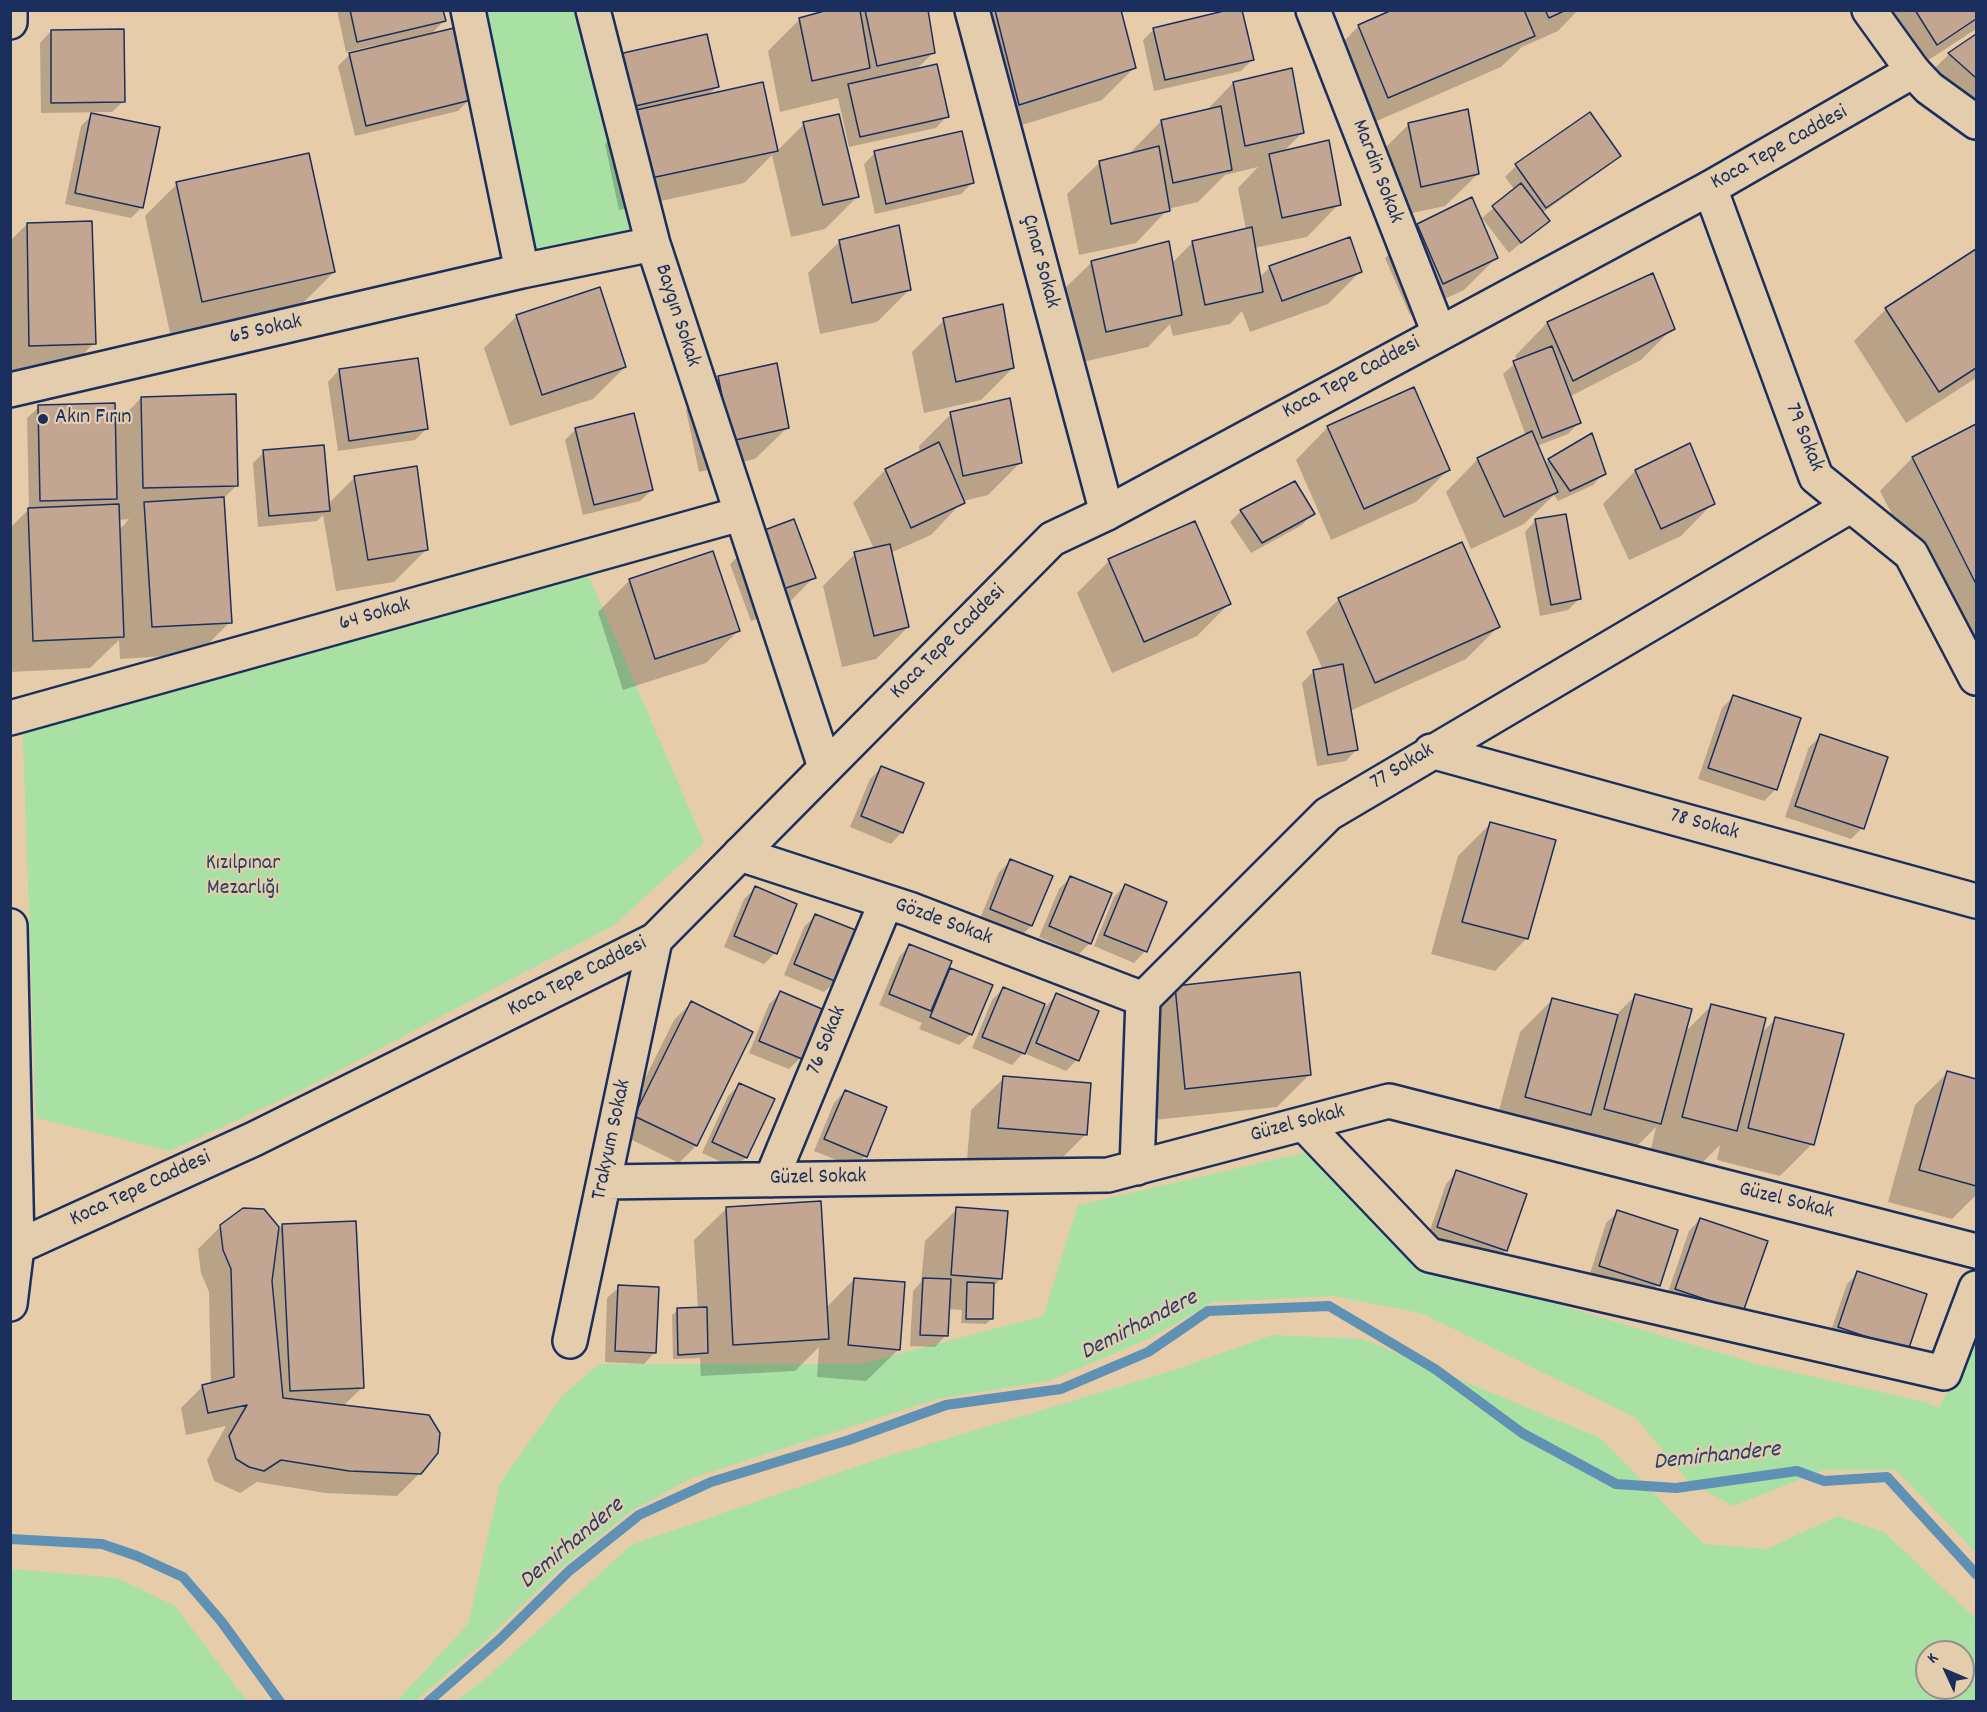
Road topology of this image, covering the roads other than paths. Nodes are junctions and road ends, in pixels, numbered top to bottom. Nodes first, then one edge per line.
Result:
1 (32, 10) edge
2 (468, 10) edge
3 (593, 10) edge
4 (972, 10) edge
5 (1869, 10) edge
6 (10, 13) edge
7 (1324, 14) edge
8 (10, 22) edge
9 (1914, 71) junction
10 (1977, 122) edge
11 (1710, 188) junction
12 (653, 244) junction
13 (522, 271) junction
14 (1439, 333) junction
15 (10, 390) edge
16 (1850, 506) junction
17 (1107, 513) junction
18 (740, 514) junction
19 (1977, 678) edge
20 (10, 718) edge
21 (1431, 751) junction
22 (825, 767) junction
23 (740, 854) junction
24 (1977, 901) edge
25 (886, 902) junction
26 (10, 926) edge
27 (655, 940) junction
28 (1143, 999) junction
29 (1304, 1124) junction
30 (1137, 1168) junction
31 (771, 1180) junction
32 (604, 1182) junction
33 (17, 1247) junction
34 (1977, 1251) edge
35 (1977, 1288) edge
36 (10, 1304) edge
37 (570, 1341) dead end

1 - 6 street
2 - 13 street
3 - 12 street
4 - 17 street, Çınar Sokak
5 - 9 street
6 - 8 street
7 - 14 street, Mardin Sokak
9 - 10 street
9 - 11 street, Koca Tepe Caddesi
11 - 14 street, Koca Tepe Caddesi
11 - 16 street, 79 Sokak
12 - 13 street, Baygın Sokak
12 - 18 street, Baygın Sokak
13 - 15 street, 65 Sokak
14 - 17 street, Koca Tepe Caddesi
16 - 19 street, 79 Sokak
16 - 21 street, 77 Sokak
17 - 22 street, Koca Tepe Caddesi
18 - 20 street, 64 Sokak
18 - 22 street, Baygın Sokak
21 - 24 street, 78 Sokak
21 - 28 street, 77 Sokak
22 - 23 street, Koca Tepe Caddesi
23 - 25 street, Gözde Sokak
23 - 27 street, Koca Tepe Caddesi
25 - 28 street, Gözde Sokak
25 - 31 street, 76 Sokak
26 - 33 street
27 - 32 street, Trakyum Sokak
27 - 33 street, Koca Tepe Caddesi
28 - 30 street
29 - 30 street, Güzel Sokak
29 - 34 street, Güzel Sokak
29 - 35 street
30 - 31 street, Güzel Sokak
31 - 32 street, Güzel Sokak
32 - 37 street, Trakyum Sokak
33 - 36 street

